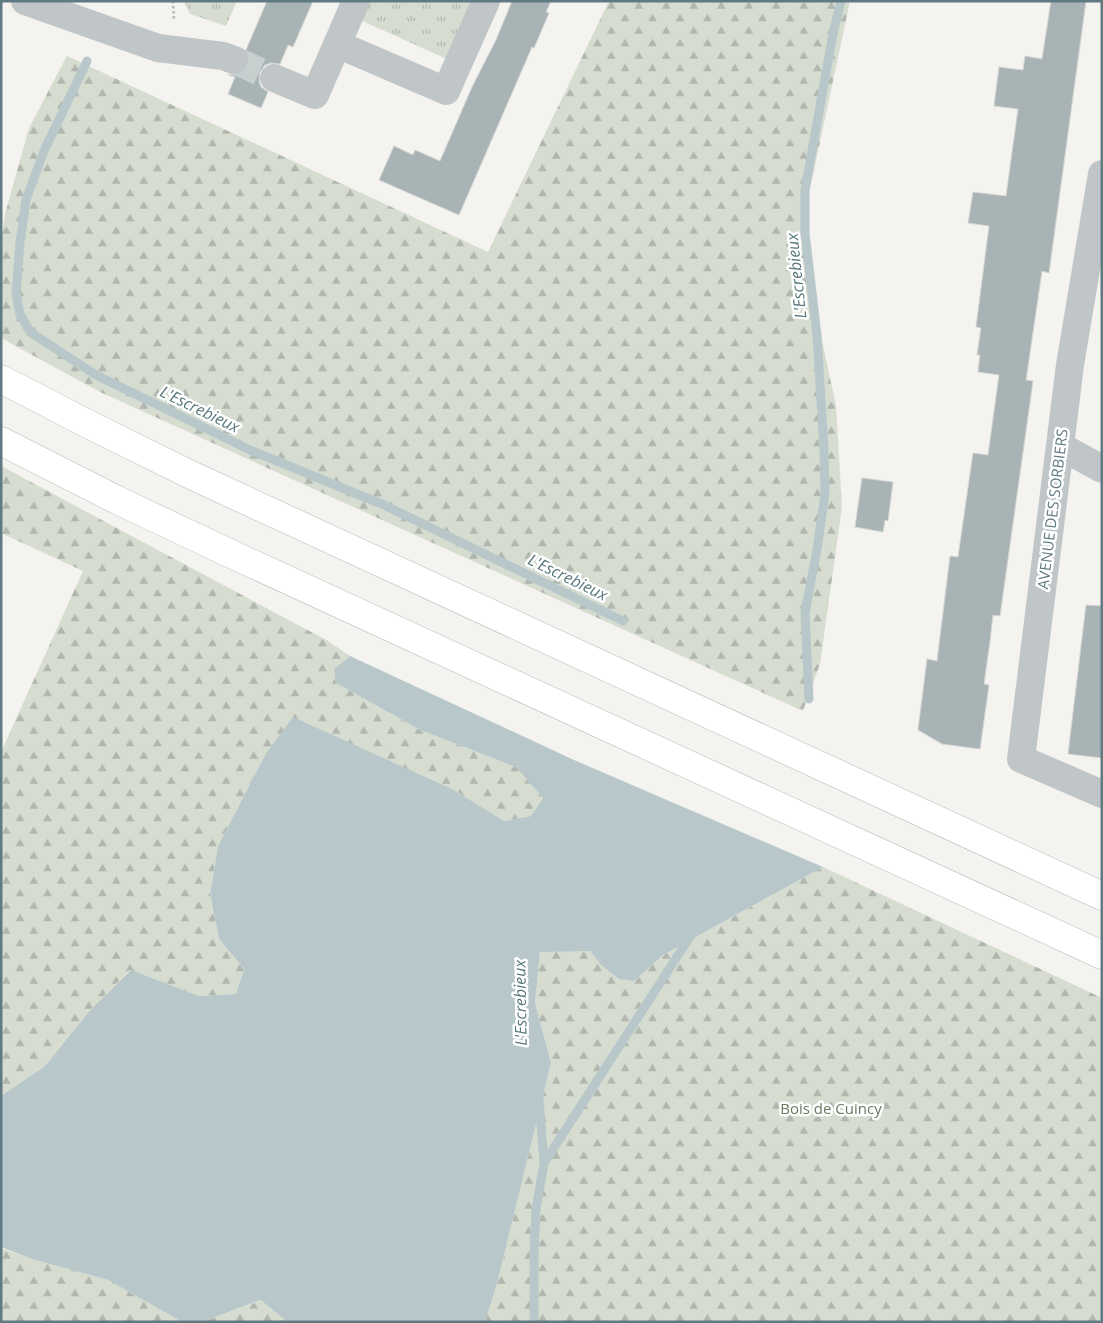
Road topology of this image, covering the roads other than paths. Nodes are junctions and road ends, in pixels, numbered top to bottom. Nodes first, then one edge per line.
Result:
1 (25, 1) edge
2 (356, 1) edge
3 (486, 1) edge
4 (337, 44) junction
5 (234, 60) tunnel mouth
6 (274, 78) tunnel mouth
7 (1102, 174) edge
8 (1, 379) edge
9 (1, 441) edge
10 (1060, 446) junction
11 (1102, 469) edge
12 (1102, 794) edge
13 (1102, 896) edge
14 (1102, 955) edge

1 - 5 street
2 - 4 street
3 - 4 street
4 - 6 street
7 - 10 street, AVENUE DES SORBIERS
8 - 13 highway
9 - 14 highway
10 - 11 street
10 - 12 street, AVENUE DES SORBIERS

